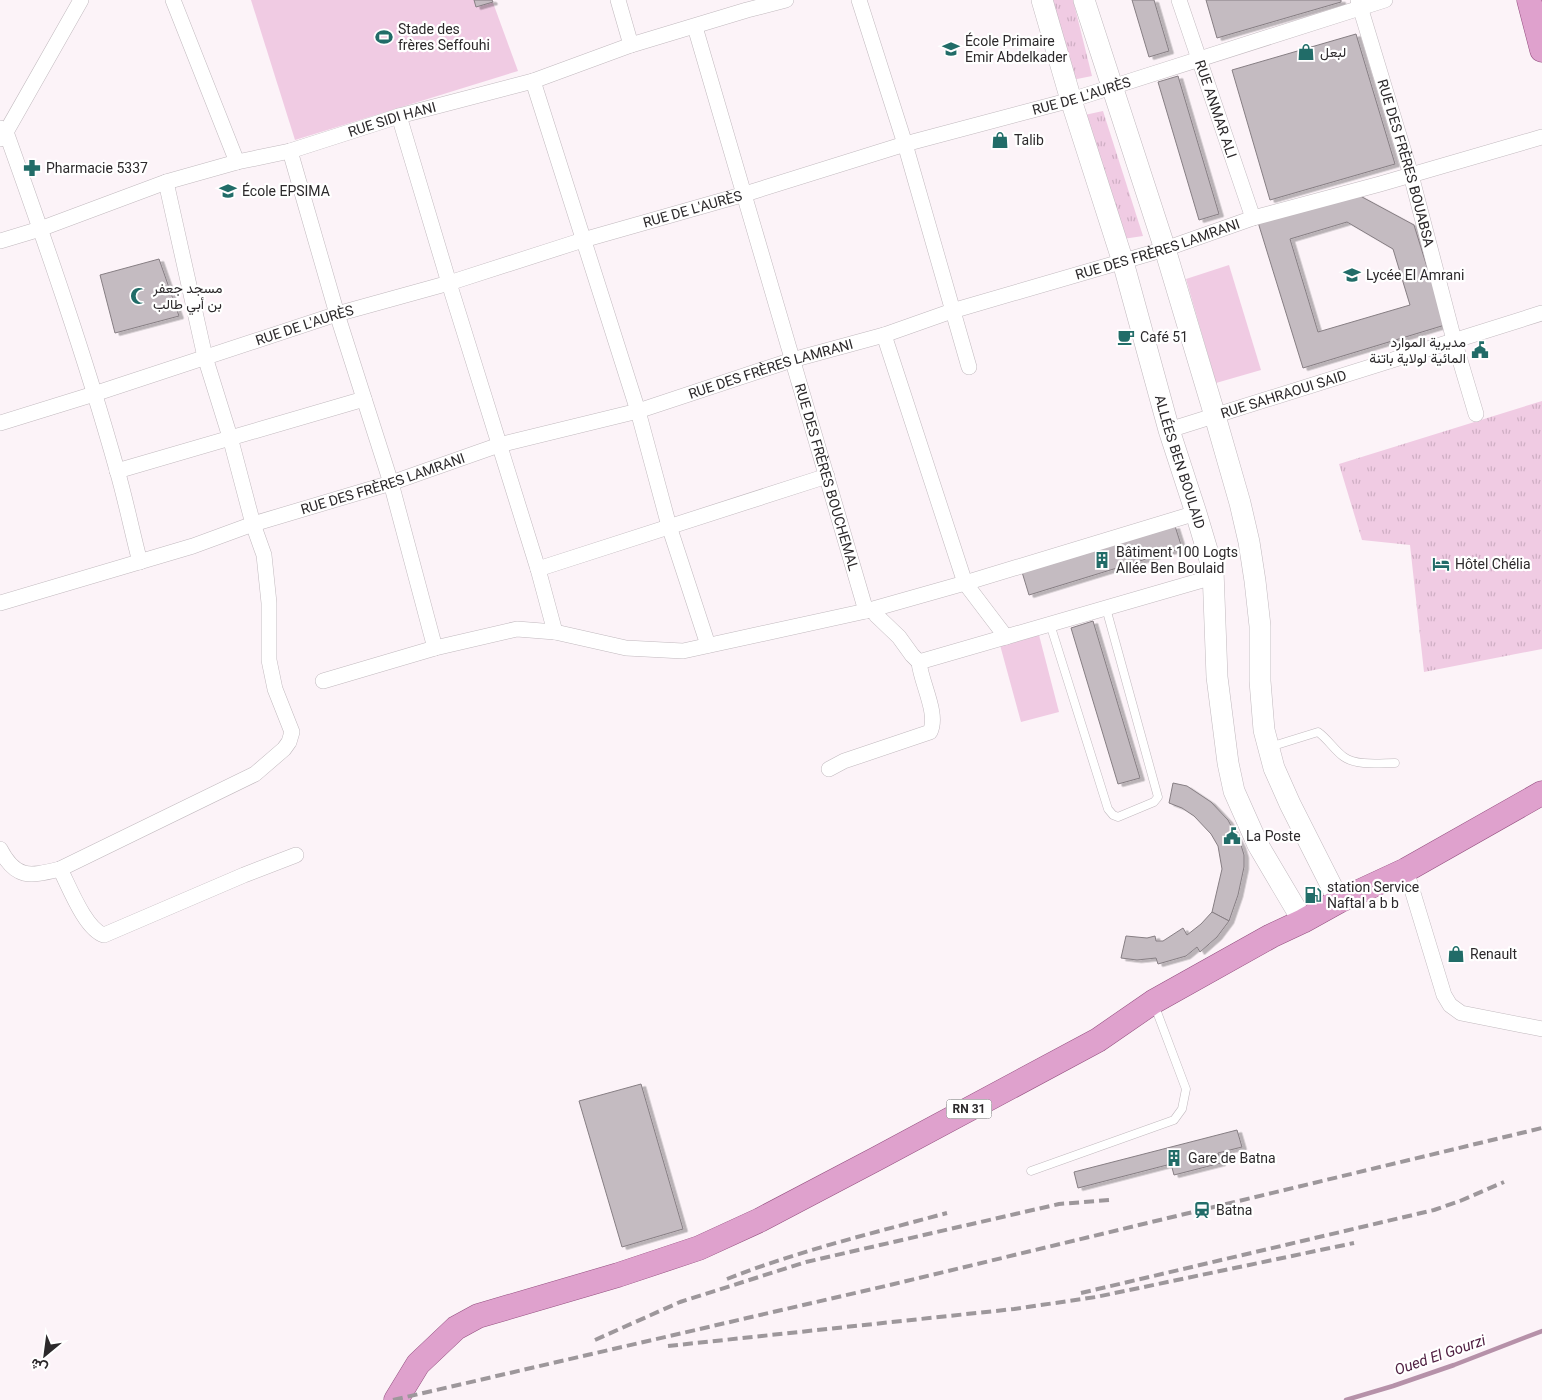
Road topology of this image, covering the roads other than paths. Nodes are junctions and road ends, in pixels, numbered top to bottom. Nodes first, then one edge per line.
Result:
1 (80, 0) edge
2 (173, 0) edge
3 (618, 0) edge
4 (786, 0) edge
5 (860, 0) edge
6 (1042, 0) edge
7 (1084, 0) edge
8 (1179, 0) edge
9 (1386, 0) edge
10 (1529, 0) edge
11 (1359, 4) edge
12 (746, 5) edge
13 (695, 27) junction
14 (632, 45) junction
15 (1542, 50) edge
16 (1198, 59) junction
17 (533, 81) junction
18 (1111, 86) junction
19 (1071, 100) junction
20 (399, 116) junction
21 (2, 133) edge
22 (1542, 137) edge
23 (905, 144) junction
24 (290, 151) junction
25 (237, 162) junction
26 (1411, 176) junction
27 (166, 182) junction
28 (745, 194) junction
29 (1253, 218) junction
30 (40, 229) junction
31 (583, 240) junction
32 (0, 241) edge
33 (1165, 249) junction
34 (1123, 262) junction
35 (449, 283) junction
36 (952, 311) junction
37 (1542, 313) edge
38 (337, 314) junction
39 (884, 336) junction
40 (1454, 340) junction
41 (204, 357) junction
42 (792, 360) junction
43 (969, 367) dead end
44 (94, 394) junction
45 (364, 399) junction
46 (638, 410) junction
47 (1476, 414) dead end
48 (1215, 416) junction
49 (0, 423) edge
50 (1169, 430) junction
51 (230, 438) junction
52 (499, 446) junction
53 (117, 471) junction
54 (827, 476) junction
55 (391, 483) junction
56 (1196, 514) junction
57 (253, 524) junction
58 (669, 526) junction
59 (140, 562) junction
60 (538, 569) junction
61 (1213, 577) junction
62 (965, 583) junction
63 (0, 603) edge
64 (1106, 608) junction
65 (871, 613) junction
66 (1050, 624) junction
67 (556, 632) junction
68 (1006, 637) junction
69 (708, 645) junction
70 (435, 648) junction
71 (919, 662) junction
72 (323, 681) dead end
73 (1268, 747) junction
74 (1395, 763) dead end
75 (829, 769) dead end
76 (1542, 793) edge
77 (0, 849) edge
78 (296, 855) dead end
79 (60, 869) junction
80 (1406, 870) junction
81 (1340, 901) junction
82 (1303, 921) junction
83 (1153, 1002) junction
84 (1542, 1029) edge
85 (1031, 1171) dead end
86 (396, 1400) edge

1 - 21 street
2 - 25 street
3 - 14 street
4 - 12 street, RUE SIDI HANI
5 - 23 street
6 - 19 main road, ALLÉES BEN BOULAID
7 - 18 main road
8 - 16 street, RUE ANMAR ALI
9 - 11 street, RUE DE L'AURÈS
10 - 15 main road
11 - 16 street, RUE DE L'AURÈS
11 - 26 street, RUE DES FRÈRES BOUABSA
12 - 13 street, RUE SIDI HANI
13 - 14 street, RUE SIDI HANI
13 - 28 street, RUE DES FRÈRES BOUCHEMAL
14 - 17 street, RUE SIDI HANI
16 - 18 street, RUE DE L'AURÈS
16 - 29 street, RUE ANMAR ALI
17 - 20 street, RUE SIDI HANI
17 - 31 street
18 - 19 street, RUE DE L'AURÈS
18 - 33 main road
19 - 23 street, RUE DE L'AURÈS
19 - 34 main road, ALLÉES BEN BOULAID
20 - 24 street, RUE SIDI HANI
20 - 35 street
21 - 30 street
22 - 26 street, RUE DES FRÈRES LAMRANI
23 - 28 street, RUE DE L'AURÈS
23 - 36 street
24 - 25 street, RUE SIDI HANI
24 - 38 street
25 - 27 street, RUE SIDI HANI
26 - 29 street, RUE DES FRÈRES LAMRANI
26 - 40 street, RUE DES FRÈRES BOUABSA
27 - 30 street, RUE SIDI HANI
27 - 41 street
28 - 31 street, RUE DE L'AURÈS
28 - 42 street, RUE DES FRÈRES BOUCHEMAL
29 - 33 street, RUE DES FRÈRES LAMRANI
30 - 32 street, RUE SIDI HANI
30 - 44 street
31 - 35 street, RUE DE L'AURÈS
31 - 46 street
33 - 34 street, RUE DES FRÈRES LAMRANI
33 - 48 main road
34 - 36 street, RUE DES FRÈRES LAMRANI
34 - 50 main road, ALLÉES BEN BOULAID
35 - 38 street, RUE DE L'AURÈS
35 - 52 street
36 - 39 street, RUE DES FRÈRES LAMRANI
36 - 43 street
37 - 40 street, RUE SAHRAOUI SAID
38 - 41 street, RUE DE L'AURÈS
38 - 45 street
39 - 42 street, RUE DES FRÈRES LAMRANI
39 - 62 street
40 - 47 street, RUE DES FRÈRES BOUABSA
40 - 48 street, RUE SAHRAOUI SAID
41 - 44 street, RUE DE L'AURÈS
41 - 51 street
42 - 46 street, RUE DES FRÈRES LAMRANI
42 - 54 street, RUE DES FRÈRES BOUCHEMAL
44 - 49 street, RUE DE L'AURÈS
44 - 53 street
45 - 51 street
45 - 55 street
46 - 52 street, RUE DES FRÈRES LAMRANI
46 - 58 street
48 - 50 street, RUE SAHRAOUI SAID
48 - 73 main road
50 - 56 main road, ALLÉES BEN BOULAID
51 - 53 street
51 - 57 street
52 - 55 street, RUE DES FRÈRES LAMRANI
52 - 60 street
53 - 59 street
54 - 58 street
54 - 65 street, RUE DES FRÈRES BOUCHEMAL
55 - 57 street, RUE DES FRÈRES LAMRANI
55 - 70 street
56 - 61 main road, ALLÉES BEN BOULAID
56 - 62 street
57 - 59 street, RUE DES FRÈRES LAMRANI
57 - 79 street
58 - 60 street
58 - 69 street
59 - 63 street, RUE DES FRÈRES LAMRANI
60 - 67 street
61 - 64 street
61 - 82 main road, ALLÉES BEN BOULAID
62 - 65 street
62 - 68 street
64 - 66 street
64 - 66 lane
65 - 69 street
65 - 71 street
66 - 68 street
67 - 69 street
67 - 70 street
68 - 71 street
70 - 72 street
71 - 75 street
73 - 74 lane
73 - 81 main road
76 - 80 main road, RN 31
77 - 79 street
78 - 79 street
80 - 81 main road, RN 31
80 - 84 street
81 - 82 main road, RN 31
82 - 83 main road, RN 31
83 - 85 lane
83 - 86 main road, RN 31

